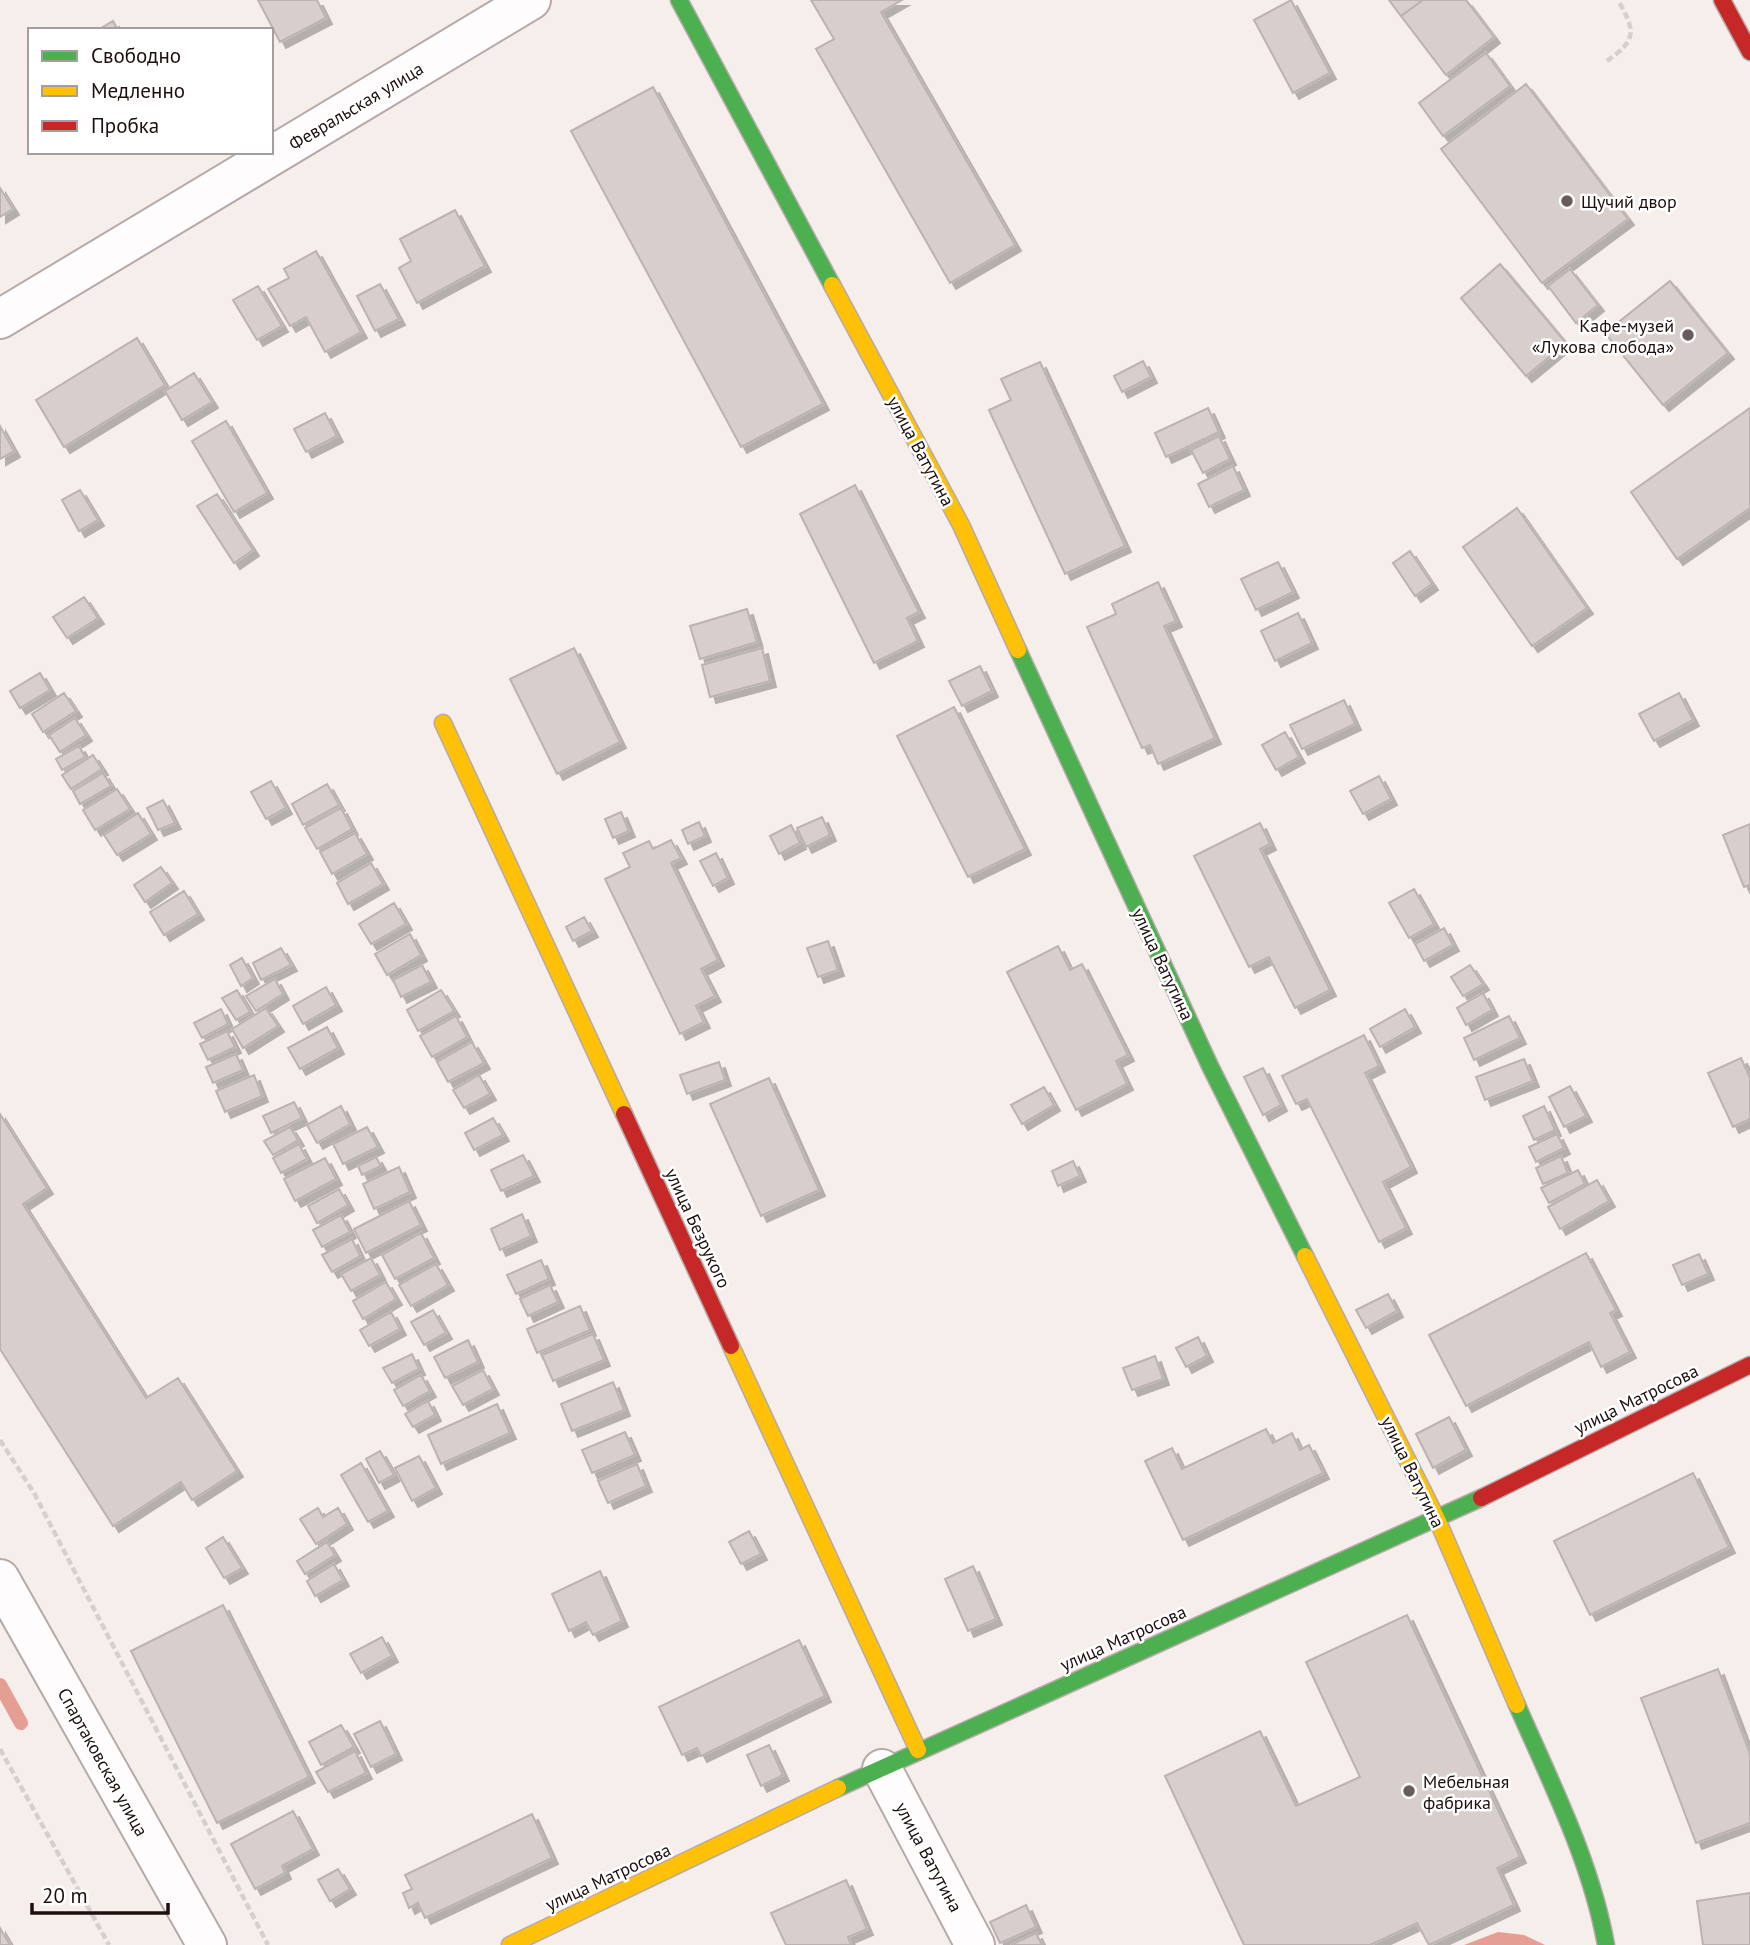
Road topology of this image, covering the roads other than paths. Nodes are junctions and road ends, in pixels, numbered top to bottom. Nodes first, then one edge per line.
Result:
1 (531, 0) edge
2 (680, 0) edge
3 (1722, 0) edge
4 (1750, 52) edge
5 (0, 319) edge
6 (443, 723) dead end
7 (1750, 1365) edge
8 (1437, 1519) junction
9 (0, 1579) edge
10 (918, 1750) junction
11 (882, 1769) junction
12 (206, 1945) edge
13 (510, 1945) edge
14 (975, 1945) edge
15 (1606, 1945) edge

1 - 5 street, Февральская улица
2 - 8 main road, улица Ватутина
3 - 4 main road
6 - 10 main road, улица Безрукого
7 - 8 main road, улица Матросова
8 - 10 main road, улица Матросова
8 - 15 main road, улица Ватутина
9 - 12 street, Спартаковская улица
10 - 11 main road, улица Матросова
11 - 13 main road, улица Матросова
11 - 14 street, улица Ватутина

